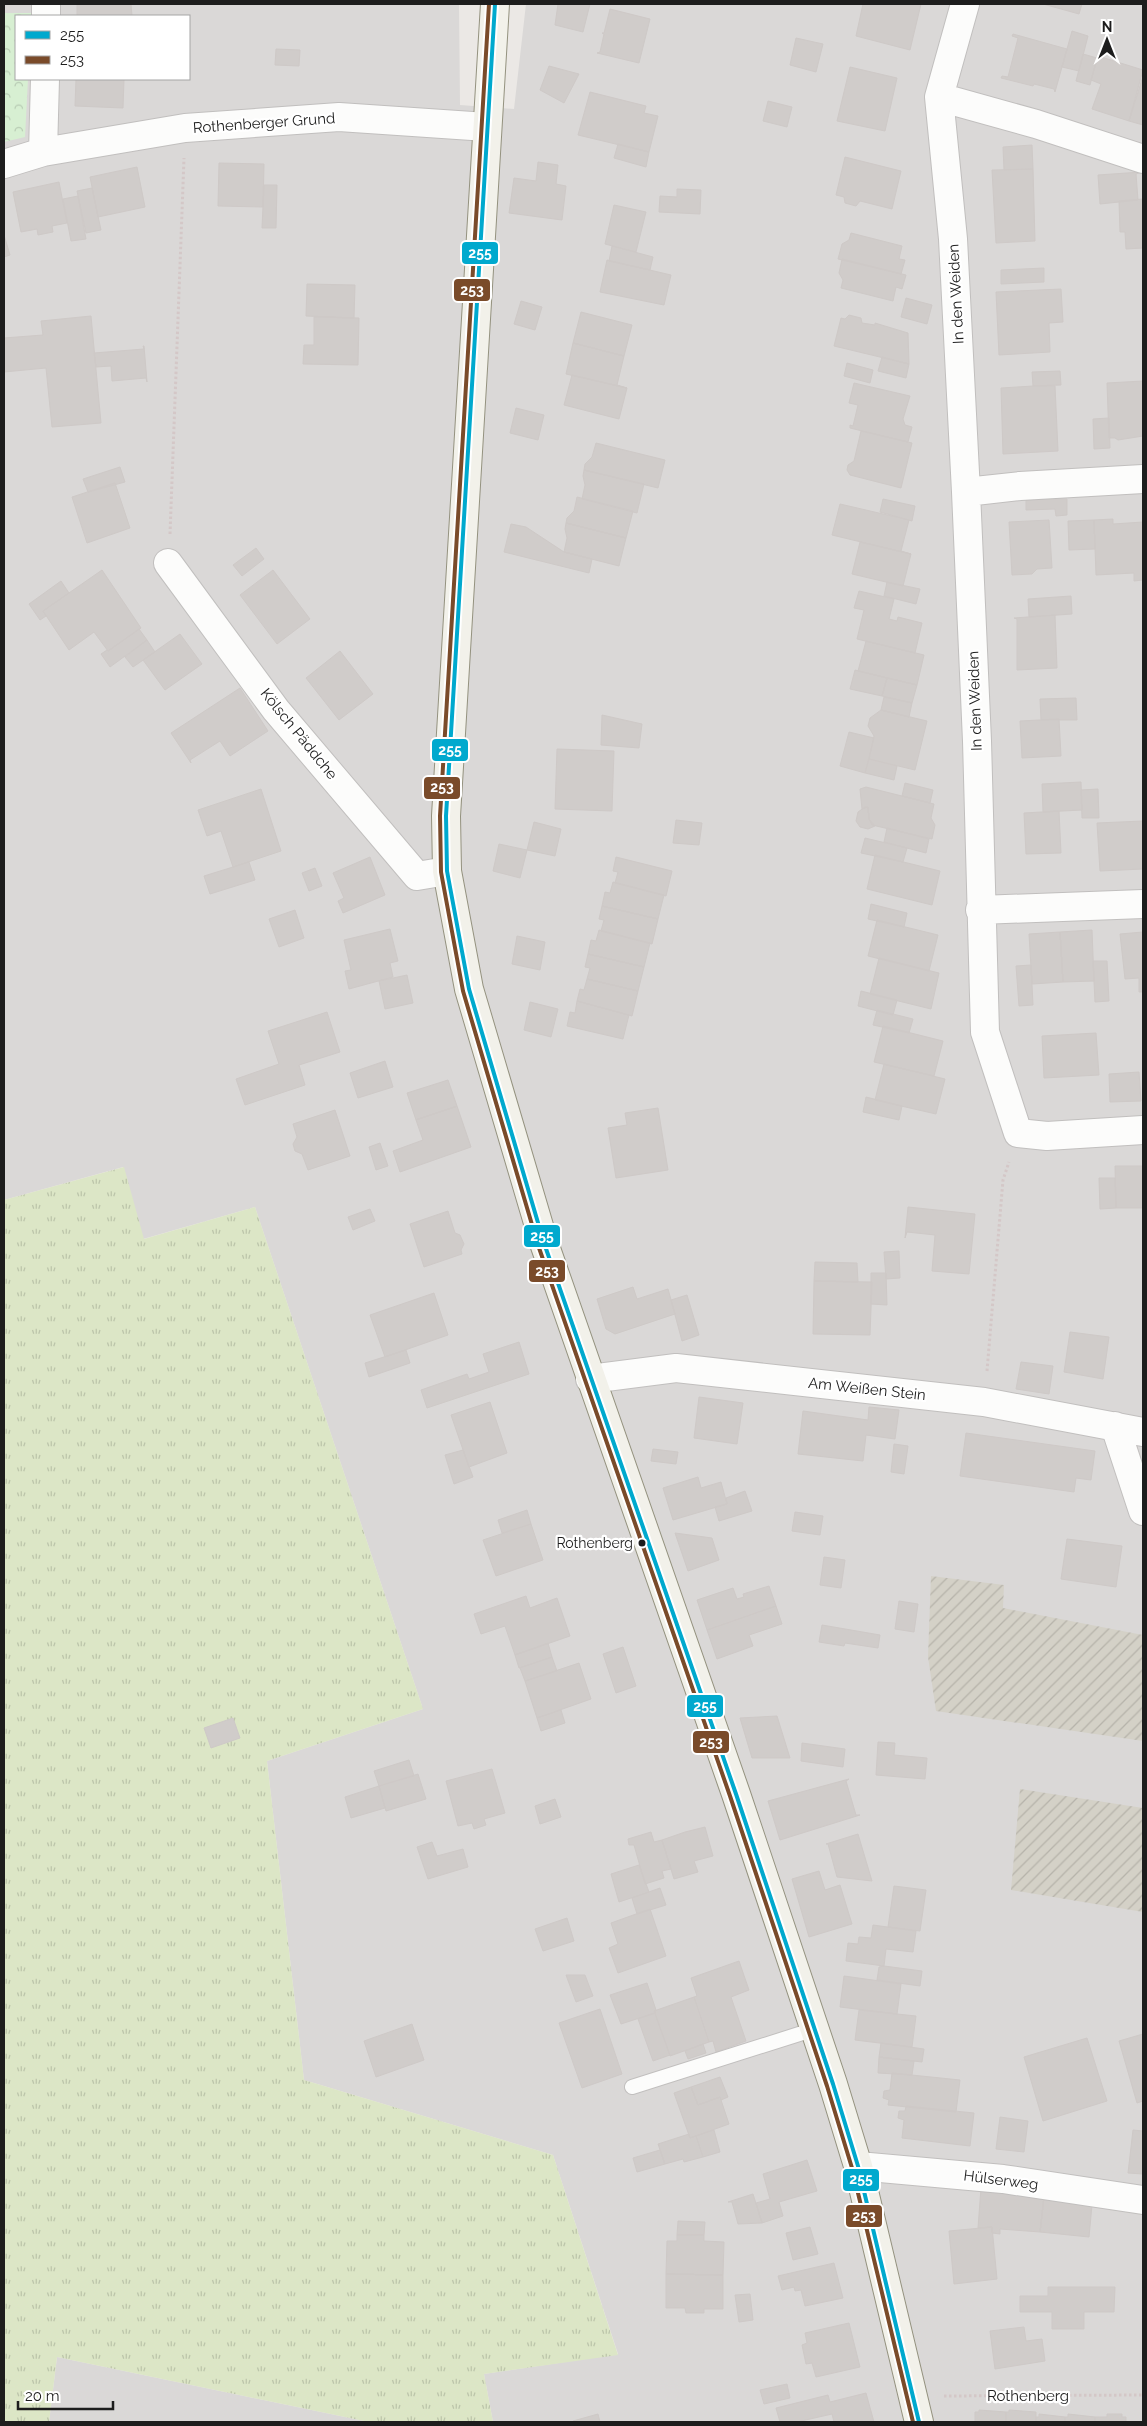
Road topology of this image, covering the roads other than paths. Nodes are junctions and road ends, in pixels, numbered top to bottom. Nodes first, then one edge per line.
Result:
1 (495, 4) edge
2 (964, 4) edge
3 (44, 80) edge
4 (939, 97) junction
5 (487, 127) junction
6 (43, 152) junction
7 (1143, 159) edge
8 (4, 164) edge
9 (1143, 479) edge
10 (966, 492) junction
11 (168, 562) road end
12 (447, 871) junction
13 (1143, 904) edge
14 (980, 910) junction
15 (1143, 1130) edge
16 (590, 1379) junction
17 (1115, 1426) junction
18 (1143, 1432) edge
19 (1143, 1511) edge
20 (815, 2029) junction
21 (632, 2087) dead end
22 (858, 2166) junction
23 (1143, 2200) edge
24 (919, 2422) edge

1 - 5 street
2 - 4 street, In den Weiden
3 - 6 street
4 - 7 street
4 - 10 street, In den Weiden
5 - 6 street, Rothenberger Grund
5 - 12 street
6 - 8 street, Rothenberger Grund
9 - 10 street
10 - 14 street, In den Weiden
11 - 12 street, Kölsch Päddche
12 - 16 street
13 - 14 street
14 - 15 street, In den Weiden
16 - 17 street, Am Weißen Stein
16 - 20 street
17 - 18 street, Am Weißen Stein
17 - 19 street
20 - 21 lane
20 - 22 street
22 - 23 street, Hülserweg
22 - 24 street

